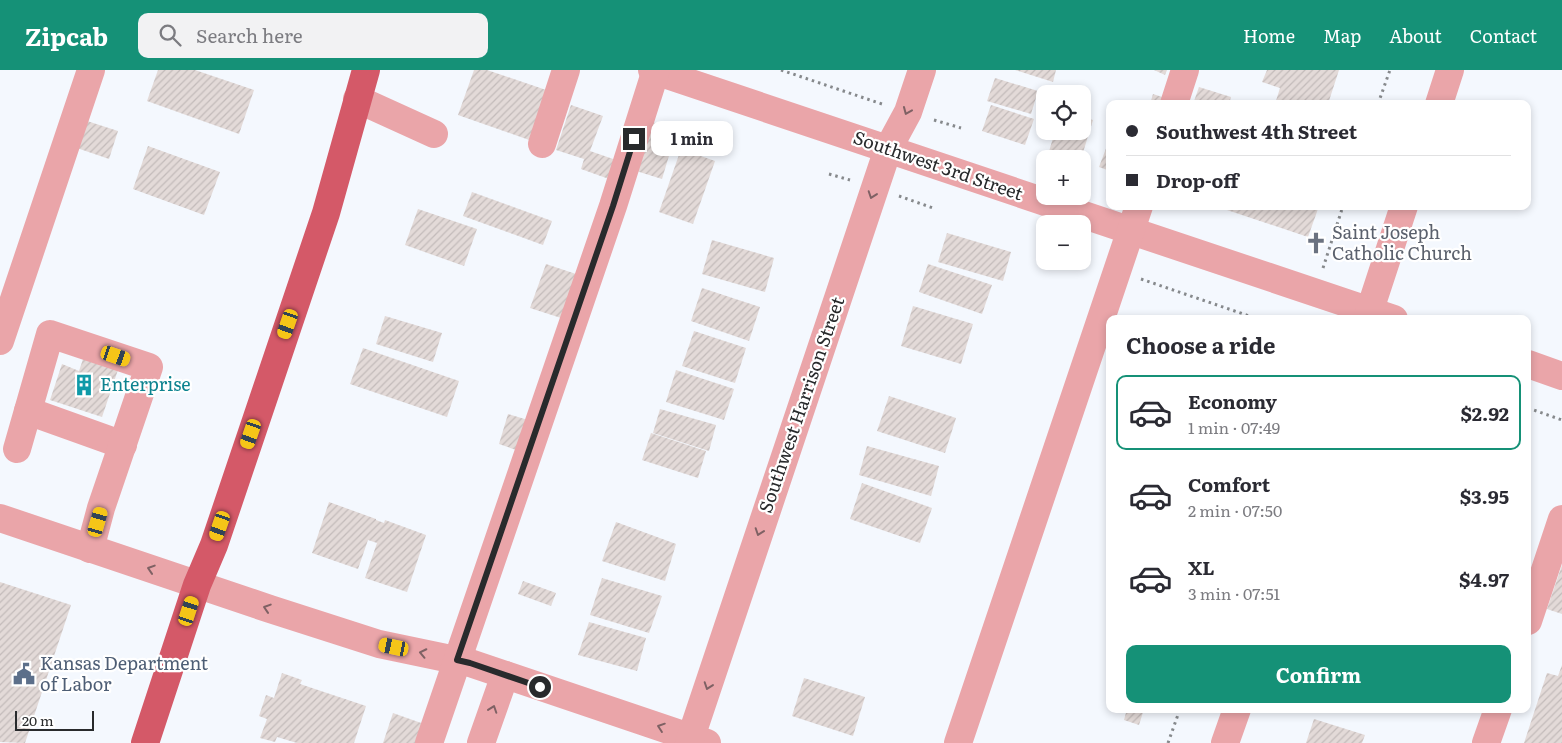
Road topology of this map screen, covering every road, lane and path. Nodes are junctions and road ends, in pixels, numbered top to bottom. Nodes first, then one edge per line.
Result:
1 (91, 70) edge
2 (366, 70) edge
3 (566, 70) edge
4 (655, 70) edge
5 (781, 70) edge
6 (922, 70) edge
7 (1185, 70) edge
8 (1390, 70) edge
9 (1450, 70) edge
10 (357, 99) junction
11 (1175, 100) edge
12 (1379, 100) edge
13 (1440, 100) edge
14 (908, 112) junction
15 (961, 128) dead end
16 (434, 134) dead end
17 (542, 144) dead end
18 (888, 149) junction
19 (1342, 210) edge
20 (1403, 210) edge
21 (1135, 219) edge
22 (1117, 271) junction
23 (1316, 292) junction
24 (1246, 315) edge
25 (1374, 315) edge
26 (1377, 315) edge
27 (0, 341) edge
28 (1531, 365) edge
29 (1562, 376) edge
30 (1531, 409) edge
31 (28, 411) junction
32 (1562, 420) edge
33 (123, 445) junction
34 (16, 449) dead end
35 (0, 518) edge
36 (1562, 519) edge
37 (90, 549) junction
38 (197, 585) junction
39 (1531, 612) edge
40 (457, 660) junction
41 (505, 675) junction
42 (1179, 713) edge
43 (1235, 713) edge
44 (1497, 713) edge
45 (696, 741) edge
46 (145, 743) edge
47 (429, 743) edge
48 (481, 743) edge
49 (958, 743) edge
50 (1168, 743) edge
51 (1225, 743) edge
52 (1486, 743) edge

1 - 27 street
2 - 10 main road
3 - 17 street
4 - 18 street, Southwest 3rd Street
4 - 40 street
5 - 14 path
6 -> 14 street, Southwest Harrison Street
7 - 11 street
8 - 12 path
9 - 13 street
10 - 16 street
10 - 38 main road
14 - 15 path
14 - 18 street, Southwest Harrison Street
18 - 21 street, Southwest 3rd Street
18 -> 45 street, Southwest Harrison Street
19 - 23 path
20 - 26 street
21 - 22 street
21 - 23 street, Southwest 3rd Street
22 - 24 path
22 - 49 street
23 - 25 street, Southwest 3rd Street
28 - 29 street
30 - 32 path
31 - 33 street
31 - 33 street
31 - 34 street
33 - 37 street
35 - 37 street
36 - 39 street
38 -> 37 street
40 -> 38 street
38 - 46 main road
40 - 41 street
40 - 47 street
45 -> 41 street
48 -> 41 street
42 - 50 path
43 - 51 street
44 - 52 street

